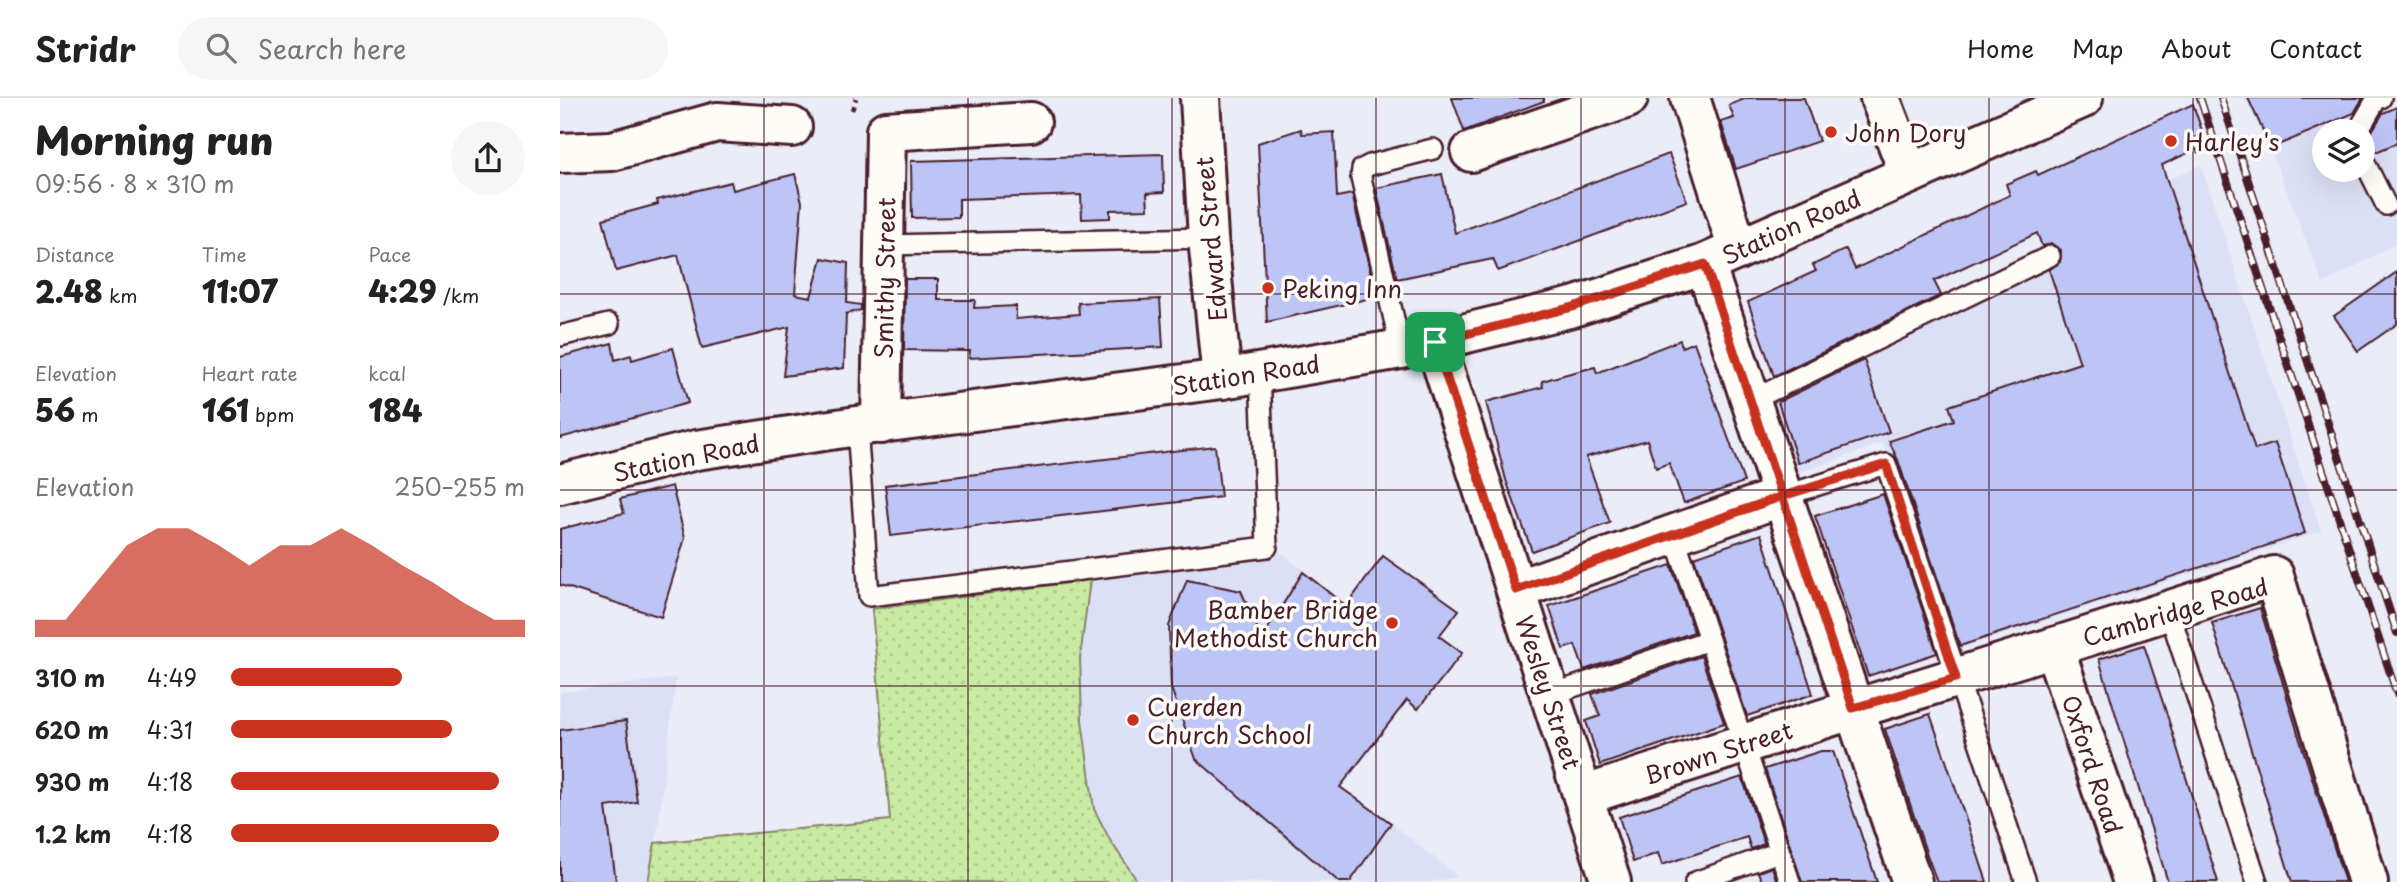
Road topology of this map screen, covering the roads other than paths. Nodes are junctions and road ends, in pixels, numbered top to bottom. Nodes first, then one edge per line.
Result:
1 (1200, 98) edge
2 (1628, 98) edge
3 (1690, 98) edge
4 (1880, 98) edge
5 (2083, 98) edge
6 (2377, 99) edge
7 (715, 110) edge
8 (1030, 110) edge
9 (2365, 119) edge
10 (792, 127) dead end
11 (1433, 149) dead end
12 (1471, 152) dead end
13 (560, 153) edge
14 (1909, 173) junction
15 (2374, 182) edge
16 (2386, 205) dead end
17 (1208, 238) junction
18 (885, 245) junction
19 (2050, 256) dead end
20 (1721, 257) junction
21 (609, 324) dead end
22 (560, 336) edge
23 (1418, 346) junction
24 (1260, 373) junction
25 (1222, 379) junction
26 (1750, 401) junction
27 (869, 425) junction
28 (560, 484) edge
29 (1783, 496) junction
30 (1674, 535) junction
31 (1516, 590) junction
32 (2169, 611) junction
33 (1709, 640) junction
34 (2054, 647) junction
35 (1956, 678) junction
36 (1550, 695) junction
37 (1853, 708) junction
38 (1744, 743) junction
39 (1583, 796) junction
40 (1779, 852) junction
41 (1611, 882) edge
42 (1695, 882) edge
43 (1790, 882) edge
44 (1912, 882) edge
45 (2026, 882) edge
46 (2133, 882) edge
47 (2257, 882) edge
48 (2368, 882) edge

1 - 17 street, Edward Street
2 - 12 street
3 - 20 street
4 - 14 street
5 - 14 street, Station Road
6 - 9 lane
7 - 10 street
7 - 13 street
8 - 18 street, Smithy Street
11 - 23 lane
14 - 20 street, Station Road
15 - 16 lane
17 - 18 lane
17 - 25 street, Edward Street
18 - 27 street, Smithy Street
19 - 26 lane
20 - 23 street, Station Road
20 - 26 street
21 - 22 lane
23 - 24 street, Station Road
23 - 31 street, Wesley Street
24 - 25 street, Station Road
24 - 27 lane
25 - 27 street, Station Road
26 - 29 street
27 - 28 street, Station Road
29 - 30 street
29 - 35 lane
29 - 37 street
30 - 31 street
30 - 33 lane
31 - 36 street, Wesley Street
32 - 34 street, Cambridge Road
32 - 47 lane
32 - 48 street, Cambridge Road
33 - 36 lane
33 - 38 lane
34 - 35 street, Cambridge Road
34 - 46 street, Oxford Road
35 - 37 street, Cambridge Road
35 - 45 lane
36 - 39 street, Wesley Street
37 - 38 street, Brown Street
37 - 44 street
38 - 39 street, Brown Street
38 - 40 lane
39 - 41 street, Wesley Street
40 - 42 lane
40 - 43 lane

